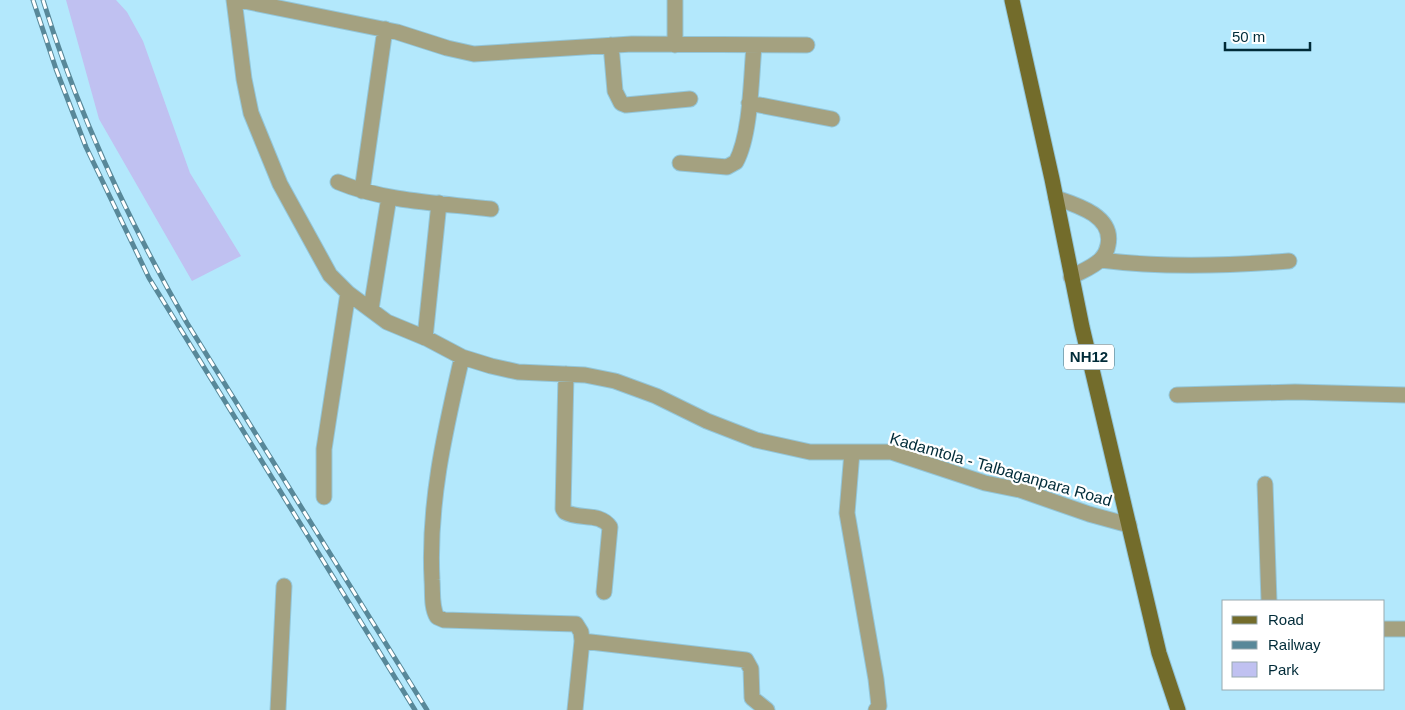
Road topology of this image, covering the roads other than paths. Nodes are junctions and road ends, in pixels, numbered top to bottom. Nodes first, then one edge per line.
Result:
1 (234, 0) edge
2 (239, 0) edge
3 (675, 0) edge
4 (1012, 0) edge
5 (385, 29) junction
6 (611, 45) junction
7 (675, 45) junction
8 (807, 45) dead end
9 (754, 46) junction
10 (690, 99) dead end
11 (749, 103) junction
12 (832, 119) dead end
13 (680, 163) dead end
14 (338, 182) dead end
15 (362, 192) junction
16 (389, 197) junction
17 (1056, 198) junction
18 (439, 203) junction
19 (491, 209) dead end
20 (1101, 260) junction
21 (1288, 261) dead end
22 (1071, 277) junction
23 (348, 293) junction
24 (371, 310) junction
25 (425, 338) junction
26 (462, 357) junction
27 (566, 374) junction
28 (1177, 395) dead end
29 (1405, 395) edge
30 (852, 452) junction
31 (1265, 484) dead end
32 (324, 497) dead end
33 (1129, 524) junction
34 (284, 586) dead end
35 (604, 592) dead end
36 (1269, 600) edge
37 (1385, 629) edge
38 (1405, 629) edge
39 (582, 641) junction
40 (278, 710) edge
41 (575, 710) edge
42 (767, 710) edge
43 (876, 710) edge
44 (1178, 710) edge

1 - 23 street, Kadamtola - Talbaganpara Road
2 - 5 street
3 - 7 street
4 - 17 main road, NH12
5 - 6 street
5 - 15 street
6 - 7 street
6 - 10 street
7 - 9 street
8 - 9 street
9 - 11 street
11 - 12 street
11 - 13 street
14 - 15 street
15 - 16 street
16 - 18 street
16 - 24 street
17 - 20 street
17 - 22 main road, NH12
18 - 19 street
18 - 25 street
20 - 21 street
20 - 22 street
22 - 33 main road, NH12
23 - 24 street, Kadamtola - Talbaganpara Road
23 - 32 street
24 - 25 street, Kadamtola - Talbaganpara Road
25 - 26 street, Kadamtola - Talbaganpara Road
26 - 27 street, Kadamtola - Talbaganpara Road
26 - 39 street
27 - 30 street, Kadamtola - Talbaganpara Road
27 - 35 street
28 - 29 street
30 - 33 street, Kadamtola - Talbaganpara Road
30 - 43 street
31 - 36 street
33 - 44 main road, NH12
34 - 40 street
37 - 38 street
39 - 41 street
39 - 42 street

